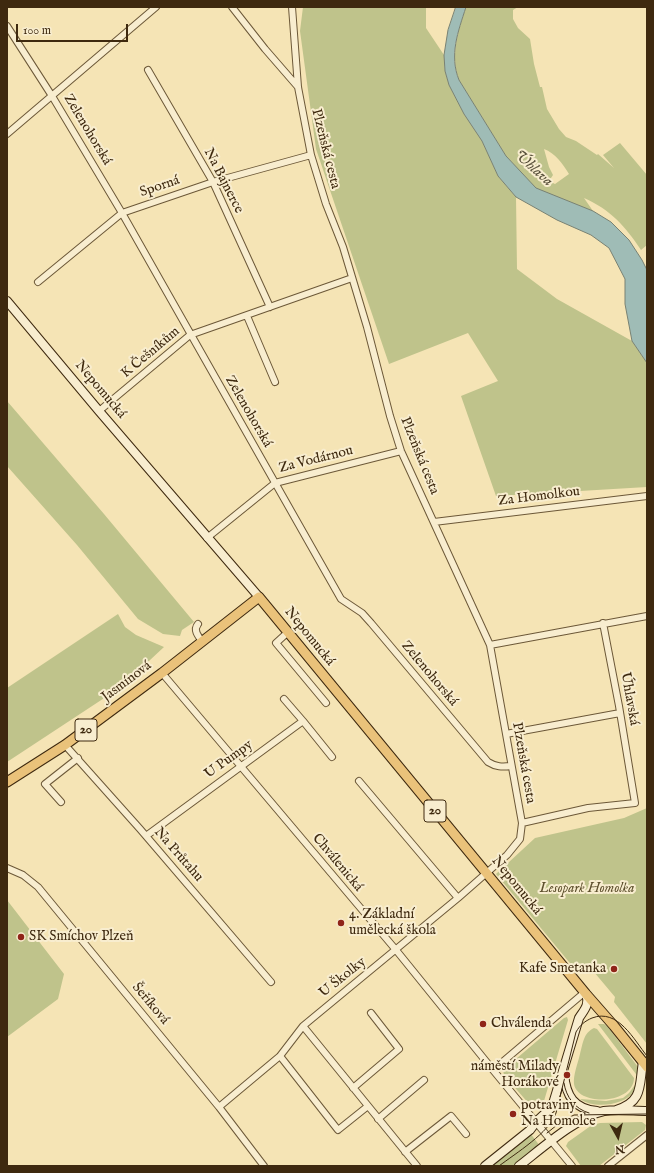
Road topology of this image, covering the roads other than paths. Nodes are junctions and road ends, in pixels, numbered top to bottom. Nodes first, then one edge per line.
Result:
1 (156, 7) edge
2 (232, 7) edge
3 (292, 7) edge
4 (7, 26) edge
5 (148, 70) dead end
6 (298, 87) junction
7 (52, 96) junction
8 (7, 134) edge
9 (311, 155) junction
10 (213, 182) junction
11 (122, 213) junction
12 (352, 278) junction
13 (38, 282) dead end
14 (7, 301) edge
15 (270, 307) junction
16 (247, 316) junction
17 (190, 335) junction
18 (275, 382) dead end
19 (99, 411) junction
20 (402, 451) junction
21 (275, 483) junction
22 (647, 496) edge
23 (434, 522) junction
24 (208, 538) junction
25 (259, 597) junction
26 (647, 616) edge
27 (603, 623) junction
28 (198, 624) dead end
29 (287, 633) junction
30 (202, 641) junction
31 (490, 645) junction
32 (162, 673) junction
33 (284, 699) dead end
34 (326, 703) dead end
35 (620, 713) junction
36 (303, 721) junction
37 (506, 734) junction
38 (65, 745) junction
39 (332, 757) dead end
40 (78, 758) junction
41 (511, 766) junction
42 (240, 767) junction
43 (359, 781) dead end
44 (7, 782) edge
45 (61, 802) dead end
46 (522, 823) junction
47 (146, 836) junction
48 (7, 868) edge
49 (487, 873) junction
50 (458, 898) junction
51 (396, 950) junction
52 (271, 982) dead end
53 (586, 993) junction
54 (601, 1011) junction
55 (371, 1013) dead end
56 (582, 1014) junction
57 (303, 1026) junction
58 (280, 1056) junction
59 (645, 1065) edge
60 (564, 1067) junction
61 (493, 1070) junction
62 (424, 1080) dead end
63 (353, 1088) junction
64 (368, 1106) junction
65 (219, 1107) junction
66 (608, 1111) junction
67 (647, 1111) edge
68 (378, 1119) junction
69 (536, 1122) junction
70 (466, 1134) dead end
71 (647, 1135) edge
72 (552, 1141) junction
73 (405, 1152) junction
74 (264, 1166) edge
75 (417, 1166) edge
76 (485, 1166) edge
77 (519, 1166) edge
78 (572, 1166) edge
79 (608, 1166) edge

1 - 7 street
2 - 6 street
3 - 6 street, Plzeňská cesta
4 - 7 street, Zelenohorská
5 - 10 street, Na Bajnerce
6 - 9 street, Plzeňská cesta
7 - 8 street
7 - 11 street, Zelenohorská
9 - 10 street, Sporná
9 - 12 street, Plzeňská cesta
10 - 11 street, Sporná
10 - 15 street, Na Bajnerce
11 - 13 street, Sporná
11 - 17 street, Zelenohorská
12 - 15 street, K Češníkům
12 - 20 street, Plzeňská cesta
14 - 19 main road, Nepomucká
15 - 16 street, K Češníkům
16 - 17 street, K Češníkům
16 - 18 street
17 - 19 street, K Češníkům
17 - 21 street, Zelenohorská
19 - 24 main road, Nepomucká
20 - 21 street, Za Vodárnou
20 - 23 street, Plzeňská cesta
21 - 24 street, Za Vodárnou
21 - 41 street, Zelenohorská
22 - 23 street, Za Homolkou
23 - 31 street, Plzeňská cesta
24 - 25 main road, Nepomucká
25 - 29 main road, Nepomucká / 20
25 - 30 main road, Jasmínová / 20
26 - 27 street
27 - 31 street
27 - 35 street, Úhlavská
28 - 30 street
29 - 34 street
29 - 49 main road, Nepomucká / 20
30 - 32 main road, Jasmínová / 20
31 - 37 street, Plzeňská cesta
32 - 38 main road, Jasmínová / 20
32 - 42 street, Chválenická
33 - 36 street
35 - 37 street
35 - 46 street, Úhlavská
36 - 39 street
36 - 42 street, U Pumpy
37 - 41 street, Plzeňská cesta
38 - 40 street, Na Průtahu
38 - 44 main road, Jasmínová / 20
40 - 45 street
40 - 47 street, Na Průtahu
41 - 46 street, Plzeňská cesta
42 - 47 street, U Pumpy
42 - 51 street, Chválenická
43 - 50 street
46 - 49 street, Plzeňská cesta
47 - 52 street, Na Průtahu
48 - 65 street, Šeříková
49 - 50 street, U Školky
49 - 53 main road, Nepomucká / 20
50 - 51 street, U Školky
51 - 57 street, U Školky
51 - 61 street, Chválenická
53 - 54 main road, 20
53 - 56 main road
53 - 61 street
54 - 56 main road
54 - 59 main road, 20
55 - 63 street
56 - 60 main road
57 - 58 street, U Školky
57 - 63 street
58 - 64 street
58 - 65 street, U Školky
59 - 66 main road
60 - 66 main road
60 - 69 main road
61 - 69 street
62 - 68 street
63 - 64 street
64 - 68 street
65 - 74 street, Šeříková
66 - 67 main road
66 - 72 main road
68 - 73 street
69 - 72 street
69 - 76 main road
70 - 73 street
71 - 79 street
72 - 77 main road
72 - 78 street
73 - 75 street

